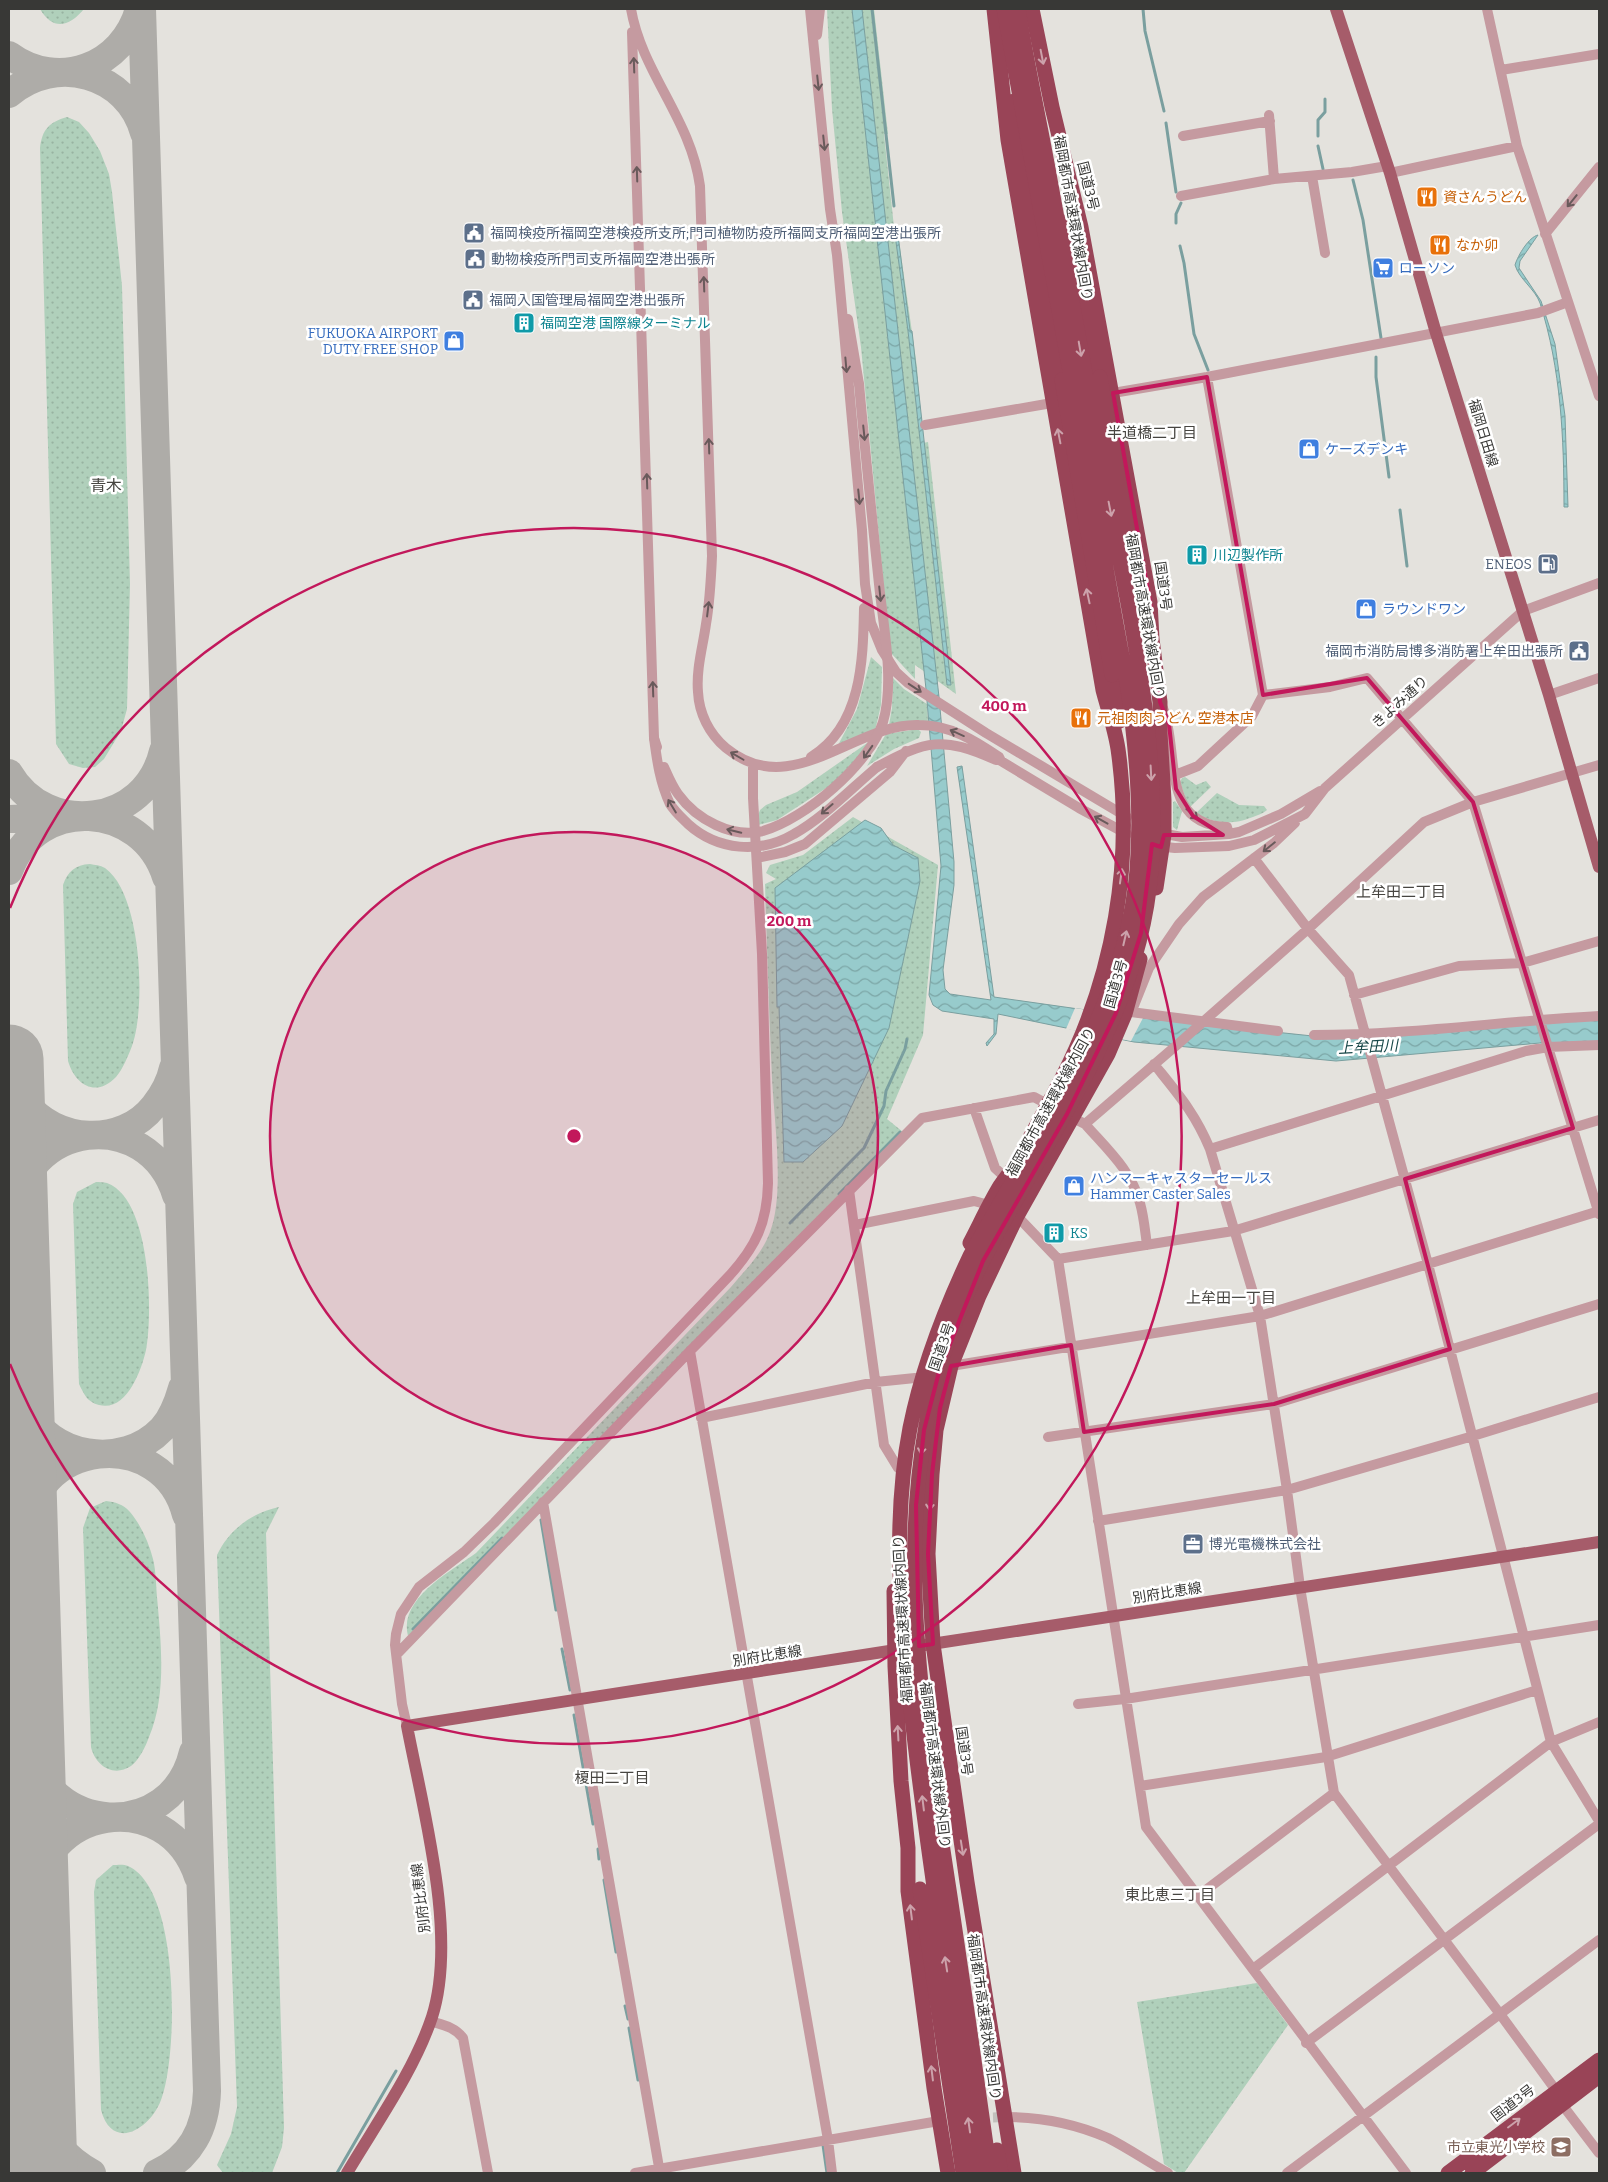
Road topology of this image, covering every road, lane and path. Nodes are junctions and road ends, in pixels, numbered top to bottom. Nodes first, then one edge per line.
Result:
1 (630, 9) edge
2 (810, 9) edge
3 (820, 9) edge
4 (994, 9) edge
5 (998, 9) edge
6 (1004, 9) edge
7 (1018, 9) edge
8 (1032, 9) edge
9 (1336, 9) edge
10 (1487, 9) edge
11 (1023, 40) junction
12 (815, 51) junction
13 (1599, 54) edge
14 (1501, 70) junction
15 (1183, 136) dead end
16 (1517, 146) junction
17 (1599, 167) edge
18 (1388, 169) junction
19 (1312, 176) junction
20 (1274, 179) junction
21 (1181, 196) dead end
22 (1545, 234) junction
23 (1325, 253) dead end
24 (839, 281) junction
25 (1568, 302) junction
26 (1436, 332) junction
27 (1207, 377) junction
28 (1113, 393) junction
29 (1599, 396) edge
30 (1052, 403) junction
31 (925, 425) dead end
32 (1599, 583) edge
33 (865, 584) junction
34 (1121, 607) junction
35 (1523, 611) junction
36 (1152, 639) junction
37 (1599, 678) edge
38 (1135, 689) junction
39 (1263, 695) junction
40 (1549, 695) junction
41 (1160, 702) junction
42 (1401, 720) junction
43 (654, 738) junction
44 (1118, 747) junction
45 (906, 751) junction
46 (1001, 761) junction
47 (801, 763) junction
48 (753, 764) junction
49 (1599, 765) edge
50 (1572, 773) junction
51 (1175, 775) junction
52 (1325, 788) junction
53 (1473, 802) junction
54 (1305, 814) junction
55 (1122, 815) junction
56 (1125, 833) junction
57 (1229, 834) junction
58 (1162, 841) junction
59 (1597, 853) edge
60 (757, 858) junction
61 (1254, 858) junction
62 (1599, 866) edge
63 (1308, 929) junction
64 (1599, 941) edge
65 (1522, 963) junction
66 (1354, 995) junction
67 (1129, 1013) junction
68 (1599, 1016) edge
69 (1203, 1021) junction
70 (1540, 1021) junction
71 (1278, 1031) dead end
72 (1314, 1035) dead end
73 (1366, 1036) junction
74 (1547, 1044) junction
75 (1599, 1045) edge
76 (1154, 1064) junction
77 (1383, 1097) junction
78 (1047, 1104) junction
79 (974, 1108) junction
80 (1599, 1120) edge
81 (1079, 1121) junction
82 (1573, 1128) junction
83 (1210, 1150) junction
84 (1006, 1178) junction
85 (1406, 1179) junction
86 (849, 1190) junction
87 (989, 1205) junction
88 (1599, 1212) edge
89 (1017, 1216) junction
90 (855, 1225) junction
91 (1233, 1231) junction
92 (1147, 1245) junction
93 (1058, 1259) junction
94 (1428, 1264) junction
95 (1599, 1304) edge
96 (1260, 1316) junction
97 (1071, 1345) junction
98 (1450, 1350) junction
99 (690, 1351) junction
100 (951, 1366) junction
101 (915, 1378) junction
102 (876, 1382) junction
103 (1599, 1397) edge
104 (1274, 1404) junction
105 (701, 1418) junction
106 (1084, 1432) junction
107 (1473, 1436) junction
108 (1048, 1437) dead end
109 (898, 1468) junction
110 (1287, 1490) junction
111 (543, 1502) junction
112 (1098, 1521) junction
113 (1599, 1542) edge
114 (1503, 1557) junction
115 (1300, 1587) junction
116 (1112, 1616) junction
117 (1599, 1624) edge
118 (1523, 1636) junction
119 (933, 1644) junction
120 (895, 1651) junction
121 (396, 1652) junction
122 (1313, 1670) junction
123 (747, 1674) junction
124 (1537, 1690) junction
125 (1125, 1699) junction
126 (578, 1700) junction
127 (1078, 1704) dead end
128 (1599, 1722) edge
129 (407, 1726) junction
130 (1551, 1742) junction
131 (946, 1743) junction
132 (1326, 1756) junction
133 (1140, 1786) junction
134 (1334, 1793) junction
135 (1599, 1822) edge
136 (908, 1848) junction
137 (1389, 1866) junction
138 (1198, 1896) junction
139 (1599, 1940) edge
140 (1445, 1941) junction
141 (1253, 1969) junction
142 (1500, 2014) junction
143 (430, 2021) junction
144 (1306, 2043) junction
145 (1599, 2060) edge
146 (1599, 2076) edge
147 (1557, 2094) junction
148 (1006, 2117) junction
149 (1362, 2117) junction
150 (939, 2121) junction
151 (828, 2140) junction
152 (1599, 2153) edge
153 (660, 2171) edge
154 (347, 2173) edge
155 (488, 2173) edge
156 (635, 2173) edge
157 (832, 2173) edge
158 (948, 2173) edge
159 (963, 2173) edge
160 (976, 2173) edge
161 (990, 2173) edge
162 (1001, 2173) edge
163 (1014, 2173) edge
164 (1168, 2173) edge
165 (1287, 2173) edge
166 (1406, 2173) edge
167 (1448, 2173) edge
168 (1472, 2173) edge

43 -> 1 street
48 -> 1 street
2 - 12 street
3 - 12 street
4 - 30 highway, 国道3号
5 - 44 highway, bridge
6 - 34 highway, 福岡都市高速環状線外回り, bridge
7 - 11 highway, 福岡都市高速環状線内回り, bridge
8 -> 28 highway, 国道3号
9 - 18 main road, 福岡日田線
10 - 14 street
11 -> 34 highway, 福岡都市高速環状線内回り, bridge
11 - 36 highway, bridge
12 -> 24 street
13 - 14 street
14 - 16 street
15 - 20 street
16 - 18 street
16 - 22 street
17 -> 22 street
18 - 19 street
18 - 26 main road, 福岡日田線
19 - 20 street
19 - 23 street
20 - 21 street
22 - 25 street
24 -> 33 street
24 -> 43 street, bridge
25 - 26 street
25 - 29 street
26 - 27 street
26 - 35 main road, 福岡日田線
27 - 28 street
27 - 39 street
28 - 36 highway, 国道3号
30 - 31 street
44 -> 30 highway, 国道3号
32 - 35 street, きよみ通り
33 - 47 street
33 -> 55 street
34 - 38 highway, 福岡都市高速環状線外回り, bridge
35 - 40 main road, 福岡日田線
35 - 42 street, きよみ通り
36 - 41 highway, 国道3号
37 - 40 street
160 -> 38 highway, 福岡都市高速環状線外回り, bridge
38 -> 161 highway, 福岡都市高速環状線内回り, bridge
39 - 42 street
39 - 51 street
40 - 50 main road, 福岡日田線
41 - 51 street
41 - 58 highway, 国道3号
42 - 52 street, きよみ通り
42 - 53 street
45 -> 43 street, bridge
44 - 55 highway, 国道3号
45 - 46 street
45 - 60 street
46 -> 47 street
56 -> 46 street
47 - 48 street
48 - 60 street
49 - 50 street
50 - 53 street
50 - 59 main road, 福岡日田線
51 -> 57 street
52 - 54 street, きよみ通り
52 - 57 street, きよみ通り
53 - 63 street
53 - 65 street
54 - 58 street, きよみ通り
54 -> 61 street
55 - 56 highway, 国道3号
55 - 58 street
56 - 58 street
78 -> 56 highway, 国道3号
57 - 58 street, きよみ通り
58 - 67 highway, 国道3号
59 - 62 main road, 福岡日田線
60 - 121 street
61 - 63 street
61 - 67 street
63 - 66 street
63 - 69 street
64 - 65 street
65 - 66 street
65 - 70 street
66 - 73 street
67 - 69 street
67 - 81 highway, 国道3号
68 - 70 street
69 - 71 street
69 - 76 street
70 - 73 street
70 - 74 street
72 - 73 street
73 - 77 street
74 - 75 street
74 - 77 street
74 - 82 street
76 - 81 street
76 - 83 street
77 - 83 street
77 - 85 street
78 - 79 street
78 - 84 highway, 国道3号
79 - 84 street
79 - 86 street
80 - 82 street
81 - 89 highway, 国道3号
81 - 92 street
82 - 85 street
82 - 88 street
83 - 91 street
84 - 87 highway, 国道3号
85 - 91 street
85 - 94 street
86 - 90 street
86 - 99 street
87 - 90 street
87 - 101 highway, 国道3号
88 - 94 street
89 - 93 street
89 - 100 highway, 国道3号
90 - 102 street
91 - 92 street
91 - 96 street
92 - 93 street
93 - 97 street
94 - 96 street
94 - 98 street
95 - 98 street
96 - 97 street
96 - 104 street
97 - 100 street
97 - 106 street
98 - 104 street
98 - 107 street
99 - 105 street
99 - 111 street
100 -> 119 highway, 国道3号
101 - 102 street
101 - 109 highway, 国道3号
102 - 105 street
102 - 109 street
103 - 107 street
104 - 106 street
104 - 110 street
105 - 123 street
106 - 108 street
106 - 112 street
107 - 110 street
107 - 114 street
109 - 120 highway, 国道3号
110 - 112 street
110 - 115 street
111 - 121 street
111 - 126 street
112 - 116 street
113 - 114 main road, 別府比恵線
114 - 115 main road, 別府比恵線
114 - 118 street
115 - 116 main road, 別府比恵線
115 - 122 street
116 - 119 main road, 別府比恵線
116 - 125 street
117 - 118 street
118 - 122 street
118 - 124 street
119 - 120 main road, 別府比恵線
119 - 131 highway, 国道3号
120 - 123 main road, 別府比恵線
136 -> 120 highway, 国道3号
121 - 129 street
122 - 125 street
122 - 132 street
123 - 126 main road, 別府比恵線
123 - 151 street
124 - 130 street
124 - 132 street
125 - 127 street
125 - 133 street
126 - 129 main road, 別府比恵線
126 - 153 street
128 - 130 street
129 - 143 main road, 別府比恵線
130 - 135 street
130 - 137 street
131 -> 148 highway, 国道3号
131 - 162 highway, bridge
132 - 133 street
132 - 134 street
133 - 138 street
134 - 137 street
134 - 138 street
135 - 140 street
150 -> 136 highway, 国道3号
136 - 159 highway, bridge
137 - 140 street
137 - 141 street
138 - 141 street
139 - 142 street
140 - 142 street
140 - 144 street
141 - 144 street
142 - 147 street
142 - 149 street
143 - 154 main road, 別府比恵線
143 - 155 street
144 - 149 street
145 - 147 highway, 国道3号
146 - 147 highway, 国道3号
147 - 152 street
167 -> 147 highway, 国道3号
147 - 168 highway, 国道3号
148 - 163 highway, 国道3号
148 - 164 street
149 - 165 street
149 - 166 street
150 - 151 street
150 - 158 highway, 国道3号
151 - 153 street
151 - 157 street
153 - 156 street

